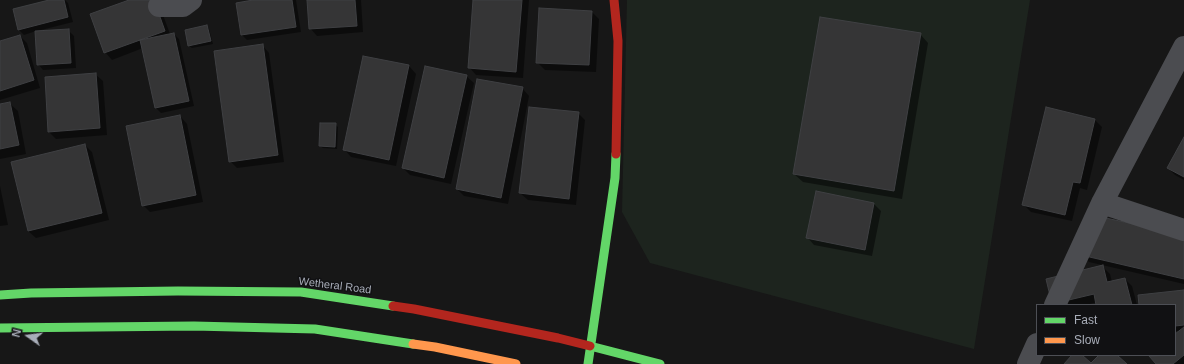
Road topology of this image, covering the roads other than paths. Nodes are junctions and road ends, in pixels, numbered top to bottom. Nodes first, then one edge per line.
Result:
1 (191, 0) edge
2 (614, 0) edge
3 (159, 6) dead end
4 (1184, 47) edge
5 (1102, 203) junction
6 (1184, 230) edge
7 (0, 295) edge
8 (1055, 304) edge
9 (0, 328) edge
10 (1036, 346) edge
11 (591, 347) junction
12 (516, 364) edge
13 (588, 364) edge
14 (660, 364) edge
15 (1028, 364) edge

1 - 3 street
2 - 11 main road
4 - 5 street
5 - 6 street
5 - 8 street
7 - 11 main road, Wetheral Road
9 - 12 main road
10 - 15 street
11 - 13 main road
11 - 14 main road, Wetheral Road

